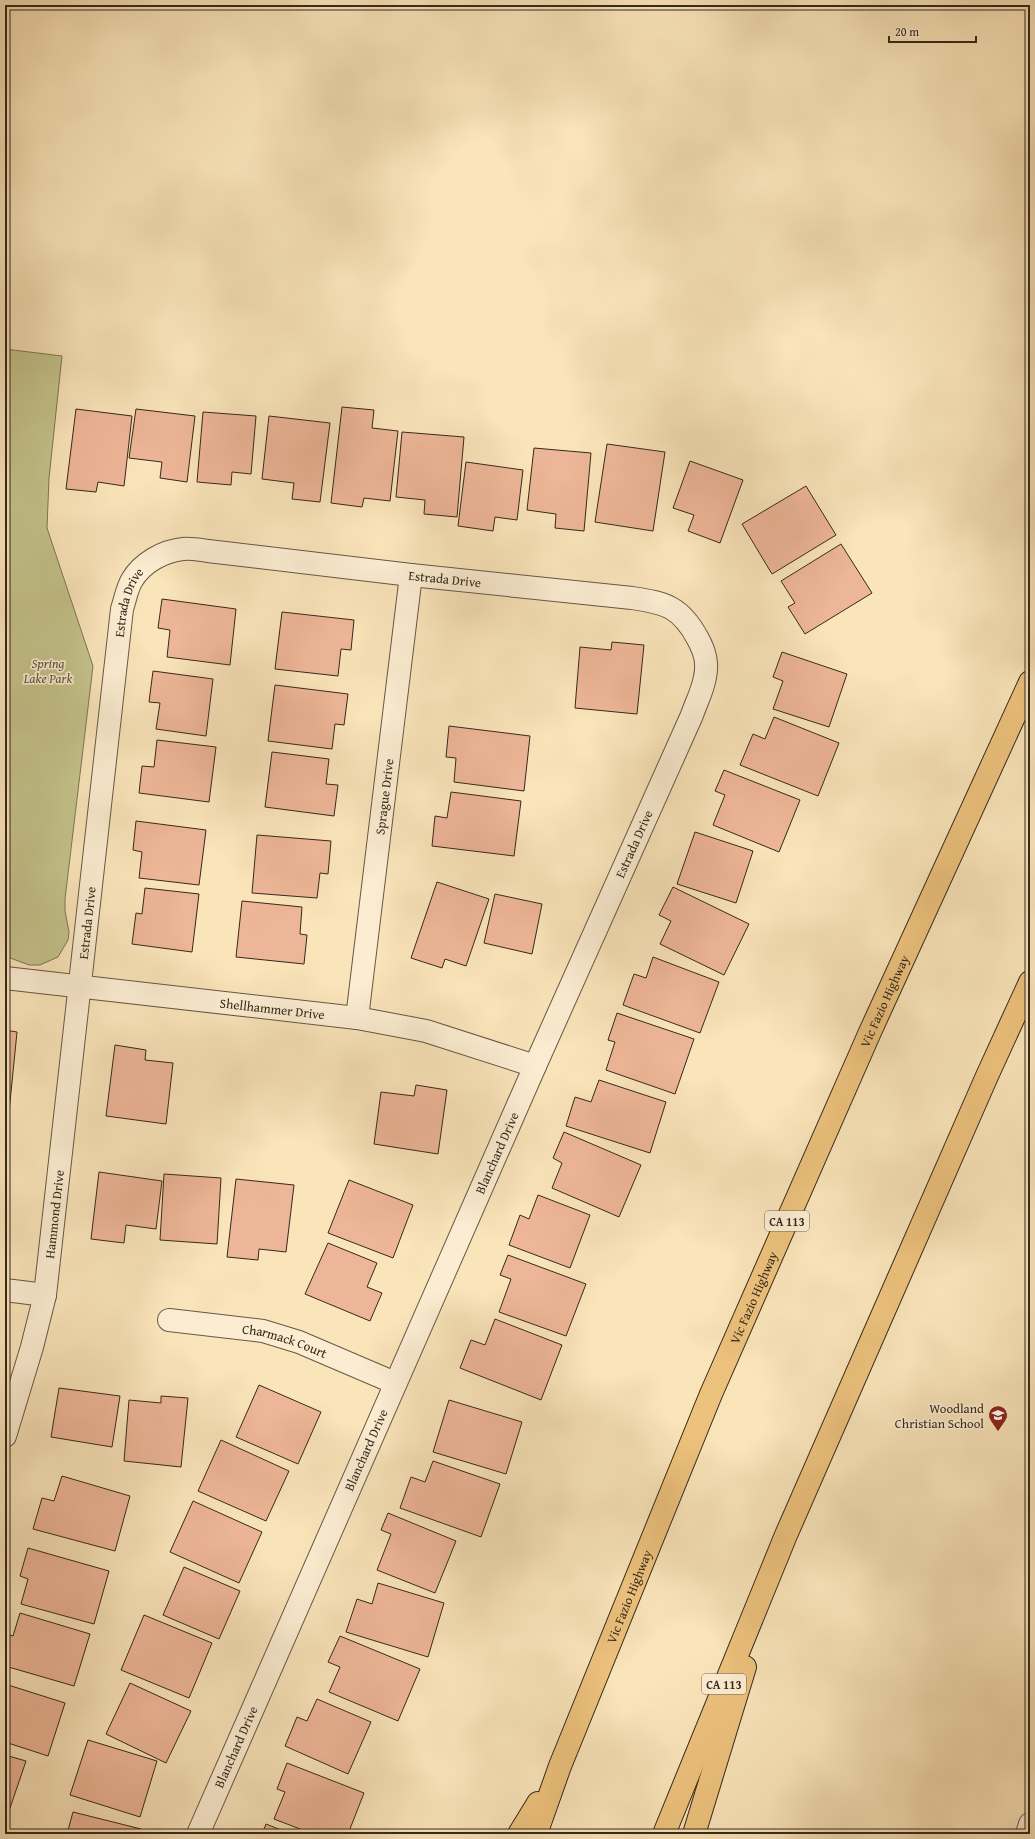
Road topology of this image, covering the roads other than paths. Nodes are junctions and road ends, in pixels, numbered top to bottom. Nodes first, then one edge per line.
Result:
1 (411, 575) junction
2 (1030, 682) edge
3 (5, 978) edge
4 (1030, 982) edge
5 (80, 986) junction
6 (357, 1018) junction
7 (535, 1066) junction
8 (5, 1290) edge
9 (45, 1295) junction
10 (169, 1320) dead end
11 (395, 1383) junction
12 (5, 1436) edge
13 (786, 1535) junction
14 (560, 1766) junction
15 (1030, 1824) edge
16 (198, 1834) edge
17 (519, 1834) edge
18 (536, 1834) edge
19 (664, 1834) edge
20 (694, 1834) edge
21 (1027, 1834) edge

1 - 5 street, Estrada Drive
1 - 6 street, Sprague Drive
1 - 7 street, Estrada Drive
2 - 14 highway, Vic Fazio Highway / CA 113
3 - 5 street, Shellhammer Drive
4 - 13 highway, CA 113
5 - 6 street, Shellhammer Drive
5 - 9 street, Hammond Drive
6 - 7 street, Shellhammer Drive
7 - 11 street, Blanchard Drive
8 - 9 street
9 - 12 street, Hammond Drive
10 - 11 street, Charmack Court
11 - 16 street, Blanchard Drive
13 - 19 highway, CA 113
13 - 20 highway
14 - 17 highway
14 - 18 highway, Vic Fazio Highway / CA 113
15 - 21 street

